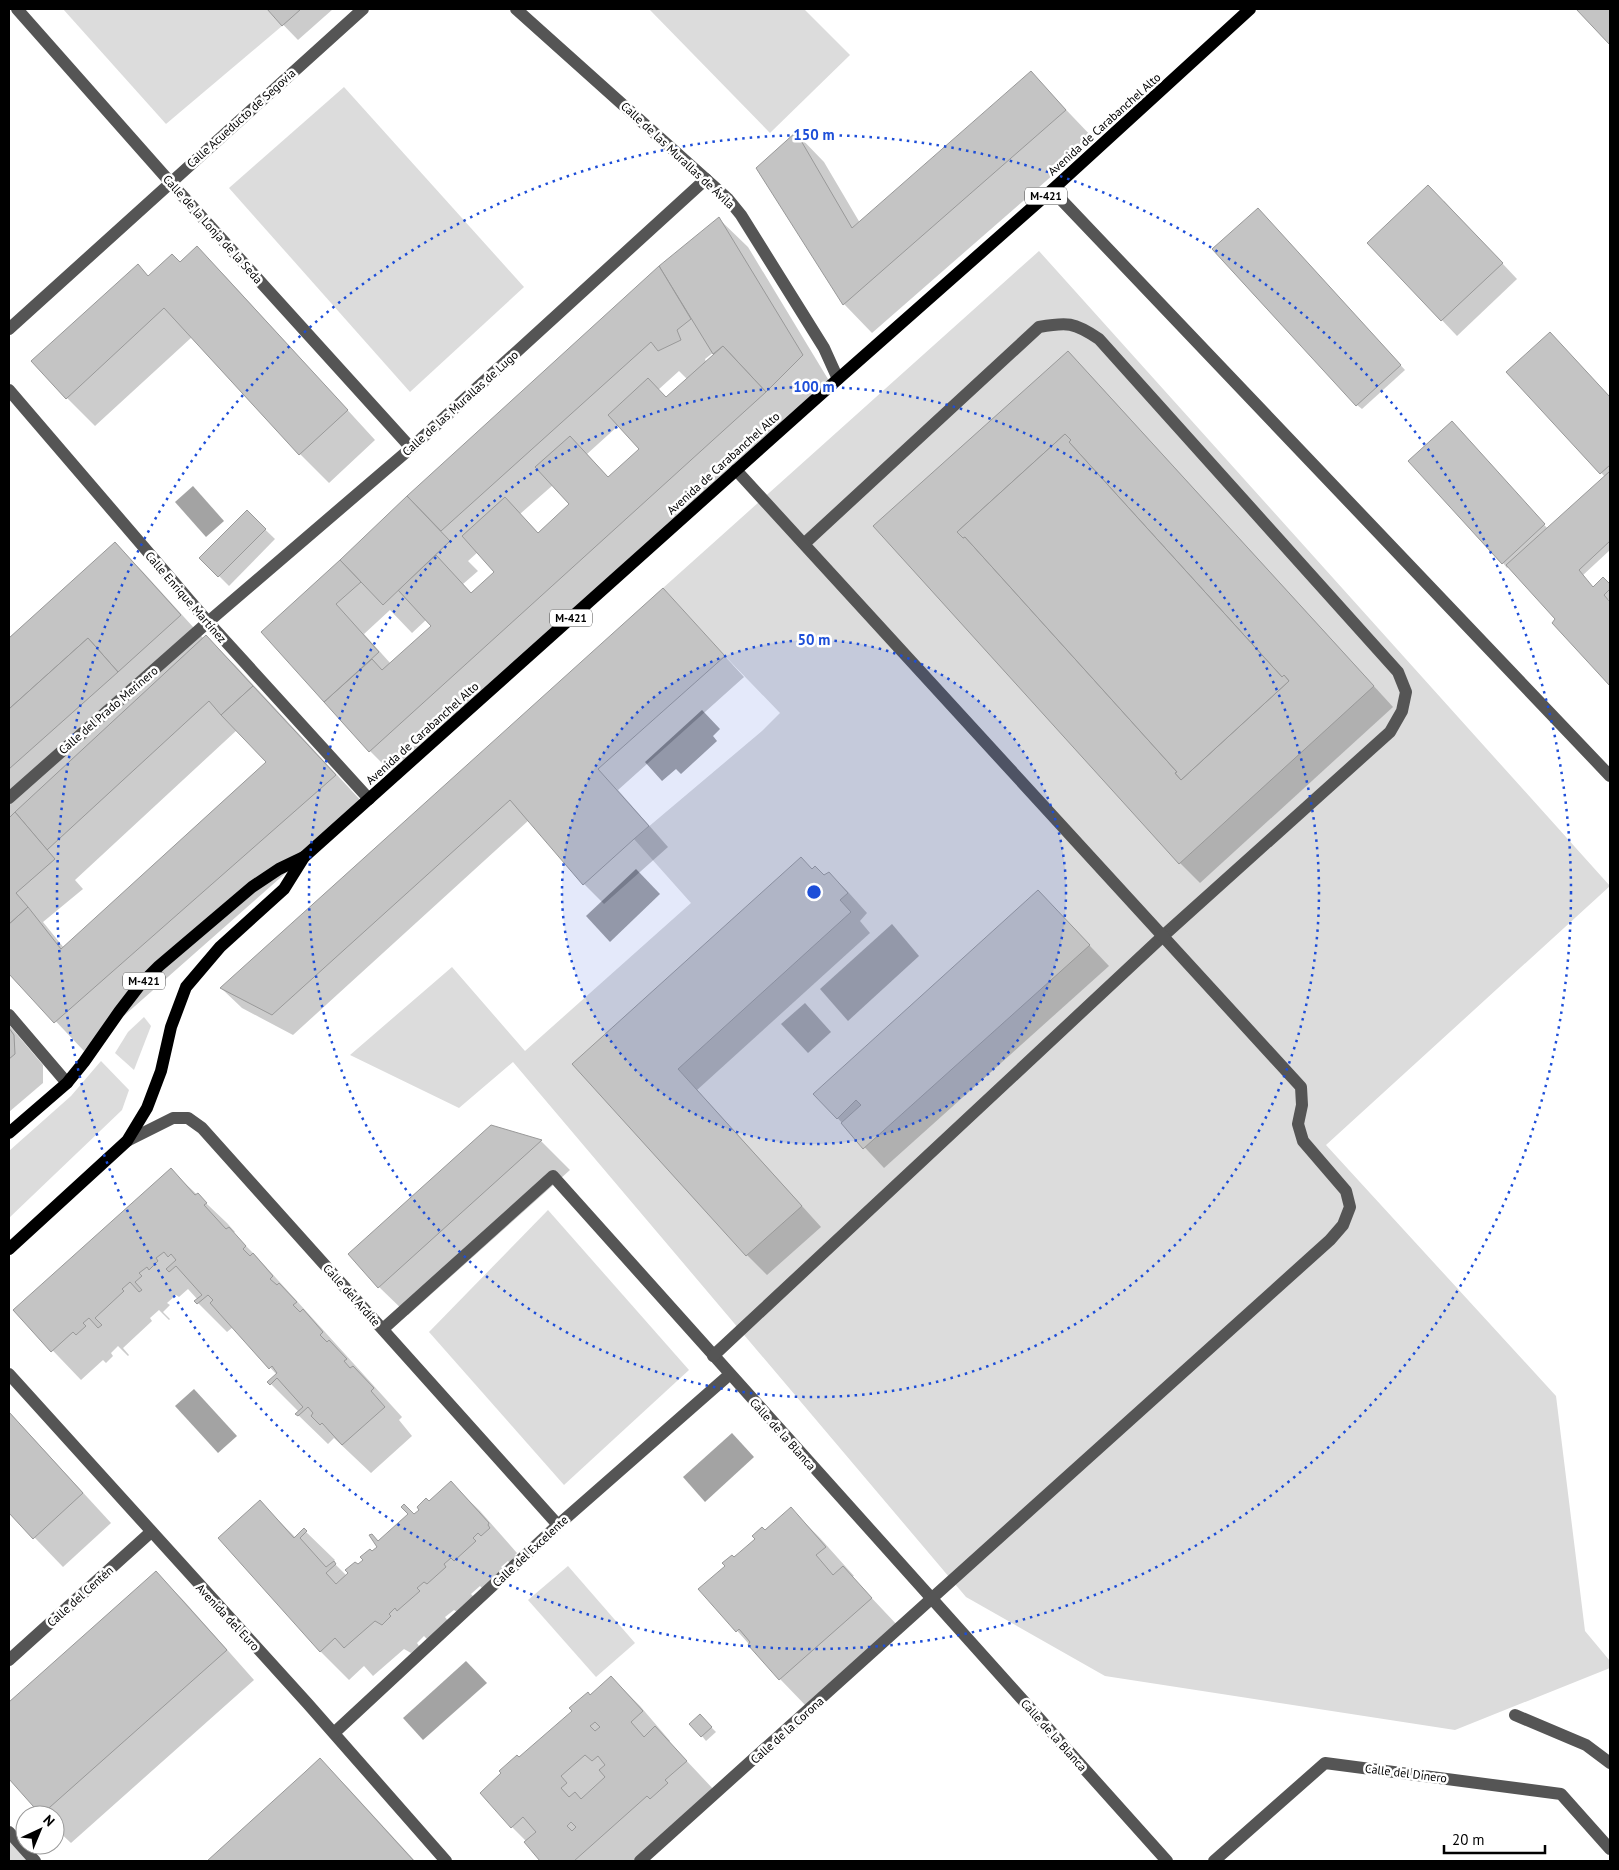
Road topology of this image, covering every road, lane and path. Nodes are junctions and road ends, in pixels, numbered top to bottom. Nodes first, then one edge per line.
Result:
1 (16, 9) edge
2 (363, 9) edge
3 (516, 9) edge
4 (1250, 9) edge
5 (706, 179) junction
6 (170, 182) junction
7 (1052, 190) junction
8 (9, 329) edge
9 (838, 379) junction
10 (9, 390) edge
11 (411, 448) junction
12 (736, 470) junction
13 (805, 543) junction
14 (208, 622) junction
15 (1610, 776) edge
16 (9, 798) edge
17 (370, 798) junction
18 (304, 857) junction
19 (1163, 936) junction
20 (9, 1015) edge
21 (67, 1082) junction
22 (9, 1133) edge
23 (127, 1141) junction
24 (9, 1249) edge
25 (383, 1329) junction
26 (713, 1356) junction
27 (9, 1374) edge
28 (730, 1374) junction
29 (558, 1525) junction
30 (151, 1532) junction
31 (933, 1599) junction
32 (9, 1660) edge
33 (1515, 1715) dead end
34 (334, 1733) junction
35 (1610, 1763) edge
36 (9, 1832) edge
37 (1610, 1848) edge
38 (35, 1861) edge
39 (446, 1861) edge
40 (640, 1861) edge
41 (1167, 1861) edge
42 (1214, 1861) edge

1 - 6 street, Calle de la Lonja de la Seda
2 - 6 street, Calle Acueducto de Segovia
3 - 5 street, Calle de las Murallas de Ávila
4 - 7 main road, Avenida de Carabanchel Alto / M-421
5 - 9 street, Calle de las Murallas de Ávila
5 - 11 street, Calle de las Murallas de Lugo
6 - 8 street, Calle Acueducto de Segovia
6 - 11 street, Calle de la Lonja de la Seda
7 - 9 main road, Avenida de Carabanchel Alto / M-421
7 - 15 street
9 - 12 main road, Avenida de Carabanchel Alto / M-421
10 - 14 street, Calle Enrique Martínez
11 - 14 street, Calle de las Murallas de Lugo
12 - 13 street
12 - 17 main road, Avenida de Carabanchel Alto / M-421
13 - 19 street
13 - 19 street
14 - 16 street, Calle del Prado Merinero
14 - 17 street, Calle Enrique Martínez
17 - 18 main road, Avenida de Carabanchel Alto / M-421
18 - 21 main road, Avenida de Carabanchel Alto / M-421
18 - 23 main road, Avenida de Carabanchel Alto
19 - 26 street
19 - 31 street, Calle de la Corona
20 - 21 street
21 - 22 main road, Avenida de Carabanchel Alto / M-421
23 - 24 main road, Avenida de Carabanchel Alto
23 - 25 street, Calle del Ardite
25 - 26 street, Calle de la Blanca
25 - 29 street, Calle del Ardite
26 - 28 street, Calle de la Blanca
27 - 30 street, Avenida del Euro
28 - 29 street, Calle del Excelente
28 - 31 street, Calle de la Blanca
29 - 34 street, Calle del Excelente
30 - 32 street, Calle del Centén
30 - 34 street, Avenida del Euro
31 - 40 street, Calle de la Corona
31 - 41 street, Calle de la Blanca
33 - 35 street
34 - 39 street, Avenida del Euro
36 - 38 street
37 - 42 street, Calle del Dinero

